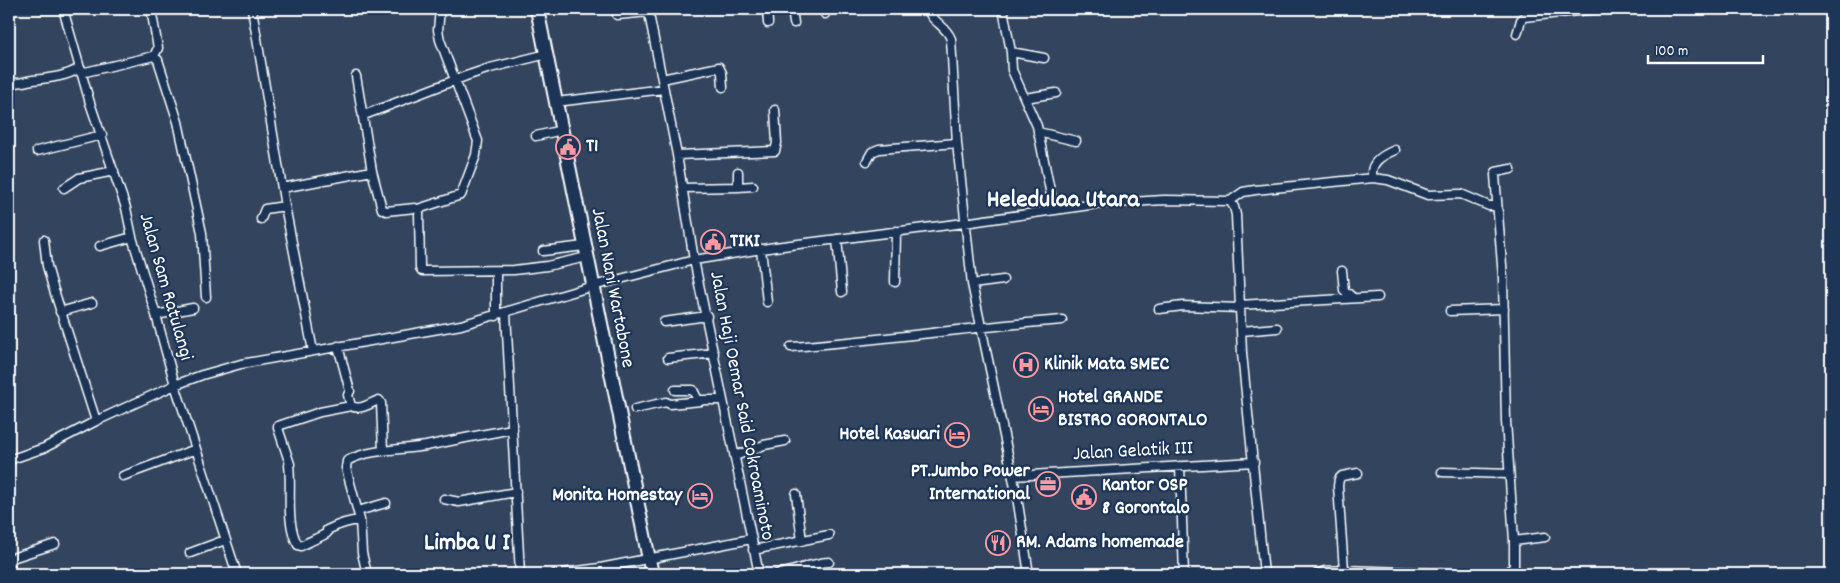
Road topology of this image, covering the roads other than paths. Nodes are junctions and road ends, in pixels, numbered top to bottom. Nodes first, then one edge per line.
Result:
1 (63, 9) edge
2 (151, 9) edge
3 (252, 9) edge
4 (440, 9) edge
5 (537, 9) edge
6 (767, 9) edge
7 (792, 9) edge
8 (928, 9) edge
9 (1003, 9) edge
10 (1596, 9) edge
11 (649, 11) edge
12 (617, 15) dead end
13 (768, 23) dead end
14 (794, 23) dead end
15 (1517, 34) dead end
16 (1011, 52) junction
17 (547, 54) junction
18 (154, 56) junction
19 (1044, 58) dead end
20 (80, 71) junction
21 (356, 76) dead end
22 (662, 79) junction
23 (454, 81) junction
24 (9, 82) edge
25 (723, 87) dead end
26 (664, 89) junction
27 (1056, 94) dead end
28 (1025, 98) junction
29 (556, 102) junction
30 (775, 110) dead end
31 (364, 115) junction
32 (562, 130) junction
33 (1038, 132) junction
34 (102, 135) junction
35 (536, 136) dead end
36 (1076, 141) dead end
37 (957, 143) junction
38 (1395, 150) dead end
39 (37, 151) dead end
40 (678, 155) junction
41 (867, 160) dead end
42 (1505, 170) dead end
43 (114, 171) junction
44 (372, 171) junction
45 (738, 172) dead end
46 (1373, 178) junction
47 (753, 186) dead end
48 (738, 187) junction
49 (64, 188) dead end
50 (282, 188) junction
51 (683, 188) junction
52 (1230, 201) junction
53 (285, 206) junction
54 (1496, 206) junction
55 (418, 209) junction
56 (1054, 210) junction
57 (261, 219) dead end
58 (964, 223) junction
59 (896, 231) junction
60 (132, 236) junction
61 (837, 239) junction
62 (44, 240) dead end
63 (100, 246) dead end
64 (761, 249) junction
65 (543, 251) dead end
66 (585, 251) junction
67 (694, 260) junction
68 (496, 271) junction
69 (1342, 271) dead end
70 (1004, 280) dead end
71 (895, 282) dead end
72 (972, 284) junction
73 (593, 286) junction
74 (842, 292) dead end
75 (1378, 296) dead end
76 (206, 297) dead end
77 (1352, 297) junction
78 (767, 302) dead end
79 (92, 304) dead end
80 (1239, 306) junction
81 (193, 308) dead end
82 (1159, 309) dead end
83 (1504, 309) junction
84 (1450, 311) dead end
85 (60, 312) junction
86 (506, 313) junction
87 (156, 315) junction
88 (496, 316) junction
89 (707, 316) junction
90 (1062, 320) dead end
91 (664, 322) dead end
92 (980, 328) junction
93 (1277, 328) dead end
94 (1241, 331) junction
95 (338, 346) junction
96 (791, 347) dead end
97 (313, 351) junction
98 (714, 353) junction
99 (668, 358) dead end
100 (175, 385) junction
101 (675, 390) dead end
102 (724, 400) junction
103 (701, 401) junction
104 (351, 406) junction
105 (635, 409) dead end
106 (96, 421) junction
107 (513, 429) junction
108 (785, 441) dead end
109 (196, 449) junction
110 (383, 451) junction
111 (735, 456) junction
112 (9, 460) edge
113 (1254, 462) junction
114 (1180, 466) junction
115 (1442, 472) dead end
116 (1358, 474) dead end
117 (1509, 474) junction
118 (123, 476) dead end
119 (1013, 476) junction
120 (516, 492) junction
121 (796, 494) dead end
122 (444, 499) dead end
123 (386, 503) dead end
124 (358, 511) junction
125 (360, 520) junction
126 (829, 536) dead end
127 (1545, 537) dead end
128 (751, 539) junction
129 (225, 540) junction
130 (802, 541) junction
131 (1514, 541) junction
132 (56, 544) dead end
133 (753, 550) junction
134 (190, 553) dead end
135 (649, 558) junction
136 (9, 561) edge
137 (829, 562) dead end
138 (1344, 570) junction
139 (1370, 572) edge
140 (11, 574) edge
141 (237, 574) edge
142 (367, 574) edge
143 (520, 574) edge
144 (556, 574) edge
145 (652, 574) edge
146 (759, 574) edge
147 (776, 574) edge
148 (1028, 574) edge
149 (1184, 574) edge
150 (1264, 574) edge
151 (1317, 574) edge
152 (1467, 574) edge
153 (1497, 574) edge

1 - 20 street, Jalan Sam Ratulangi
2 - 18 street
3 - 50 street
4 - 23 street
5 - 17 main road, Jalan Nani Wartabone
6 - 13 street
7 - 14 street
8 - 37 street
9 - 16 street
10 - 15 street
11 - 12 street
11 - 22 street, Jalan Haji Oemar Said Cokroaminoto
16 - 19 street
16 - 28 street
17 - 23 street
17 - 29 main road, Jalan Nani Wartabone
18 - 20 street
18 - 76 street
20 - 24 street
20 - 34 street, Jalan Sam Ratulangi
21 - 31 street
22 - 25 street
22 - 26 street, Jalan Haji Oemar Said Cokroaminoto
23 - 31 street
23 - 55 street
26 - 29 street
26 - 40 street, Jalan Haji Oemar Said Cokroaminoto
27 - 28 street
28 - 33 street
29 - 32 main road, Jalan Nani Wartabone
30 - 40 street
31 - 44 street
32 - 35 street
32 - 66 main road, Jalan Nani Wartabone
33 - 36 street
33 - 56 street
34 - 39 street
34 - 43 street, Jalan Sam Ratulangi
37 - 41 street
37 - 58 street
38 - 46 street
40 - 51 street, Jalan Haji Oemar Said Cokroaminoto
42 - 54 street
43 - 49 street
43 - 60 street, Jalan Sam Ratulangi
44 - 50 street
44 - 55 street
45 - 48 street
46 - 52 street
46 - 54 street
47 - 48 street
48 - 51 street
50 - 53 street
51 - 67 street, Jalan Haji Oemar Said Cokroaminoto
52 - 56 street
52 - 80 street
53 - 57 street
53 - 97 street
54 - 83 street
55 - 68 street
56 - 58 street
58 - 59 street
58 - 72 street
59 - 61 street
59 - 71 street
60 - 63 street
60 - 87 street, Jalan Sam Ratulangi
61 - 64 street
61 - 74 street
62 - 85 street
64 - 67 street
64 - 78 street
65 - 66 street
66 - 68 street
66 - 73 main road, Jalan Nani Wartabone
67 - 73 street
67 - 89 street, Jalan Haji Oemar Said Cokroaminoto
68 - 88 street
69 - 77 street
70 - 72 street
72 - 92 street
73 - 86 street
73 - 135 main road, Jalan Nani Wartabone
75 - 77 street
77 - 80 street
79 - 85 street
80 - 82 street
80 - 94 street
81 - 87 street
83 - 84 street
83 - 117 street
85 - 106 street
86 - 88 street
86 - 107 street
87 - 100 street, Jalan Sam Ratulangi
88 - 95 street
89 - 91 street
89 - 98 street, Jalan Haji Oemar Said Cokroaminoto
90 - 92 street
92 - 96 street
92 - 119 street
93 - 94 street
94 - 113 street
95 - 97 street
95 - 104 street
97 - 100 street
98 - 99 street
98 - 102 street, Jalan Haji Oemar Said Cokroaminoto
100 - 106 street
100 - 109 street, Jalan Sam Ratulangi
101 - 103 street
102 - 103 street
102 - 111 street, Jalan Haji Oemar Said Cokroaminoto
103 - 105 street
104 - 110 street
104 - 125 street
106 - 112 street
107 - 110 street
107 - 120 street
108 - 111 street
109 - 118 street
109 - 129 street, Jalan Sam Ratulangi
110 - 124 street
111 - 128 street, Jalan Haji Oemar Said Cokroaminoto
113 - 114 street, Jalan Gelatik III
113 - 150 street
114 - 119 street, Jalan Gelatik III
114 - 149 street
115 - 117 street
116 - 138 street
117 - 131 street
119 - 148 street
120 - 122 street
120 - 143 street
121 - 130 street
123 - 124 street
124 - 125 street
125 - 142 street
126 - 130 street
127 - 131 street
128 - 133 street, Jalan Haji Oemar Said Cokroaminoto
128 - 135 street
129 - 134 street
129 - 141 street, Jalan Sam Ratulangi
130 - 133 street
131 - 153 street
132 - 136 street
133 - 146 street, Jalan Haji Oemar Said Cokroaminoto
135 - 144 street
135 - 145 main road, Jalan Nani Wartabone
136 - 140 street
137 - 147 street
138 - 139 street
138 - 151 street
139 - 152 street

